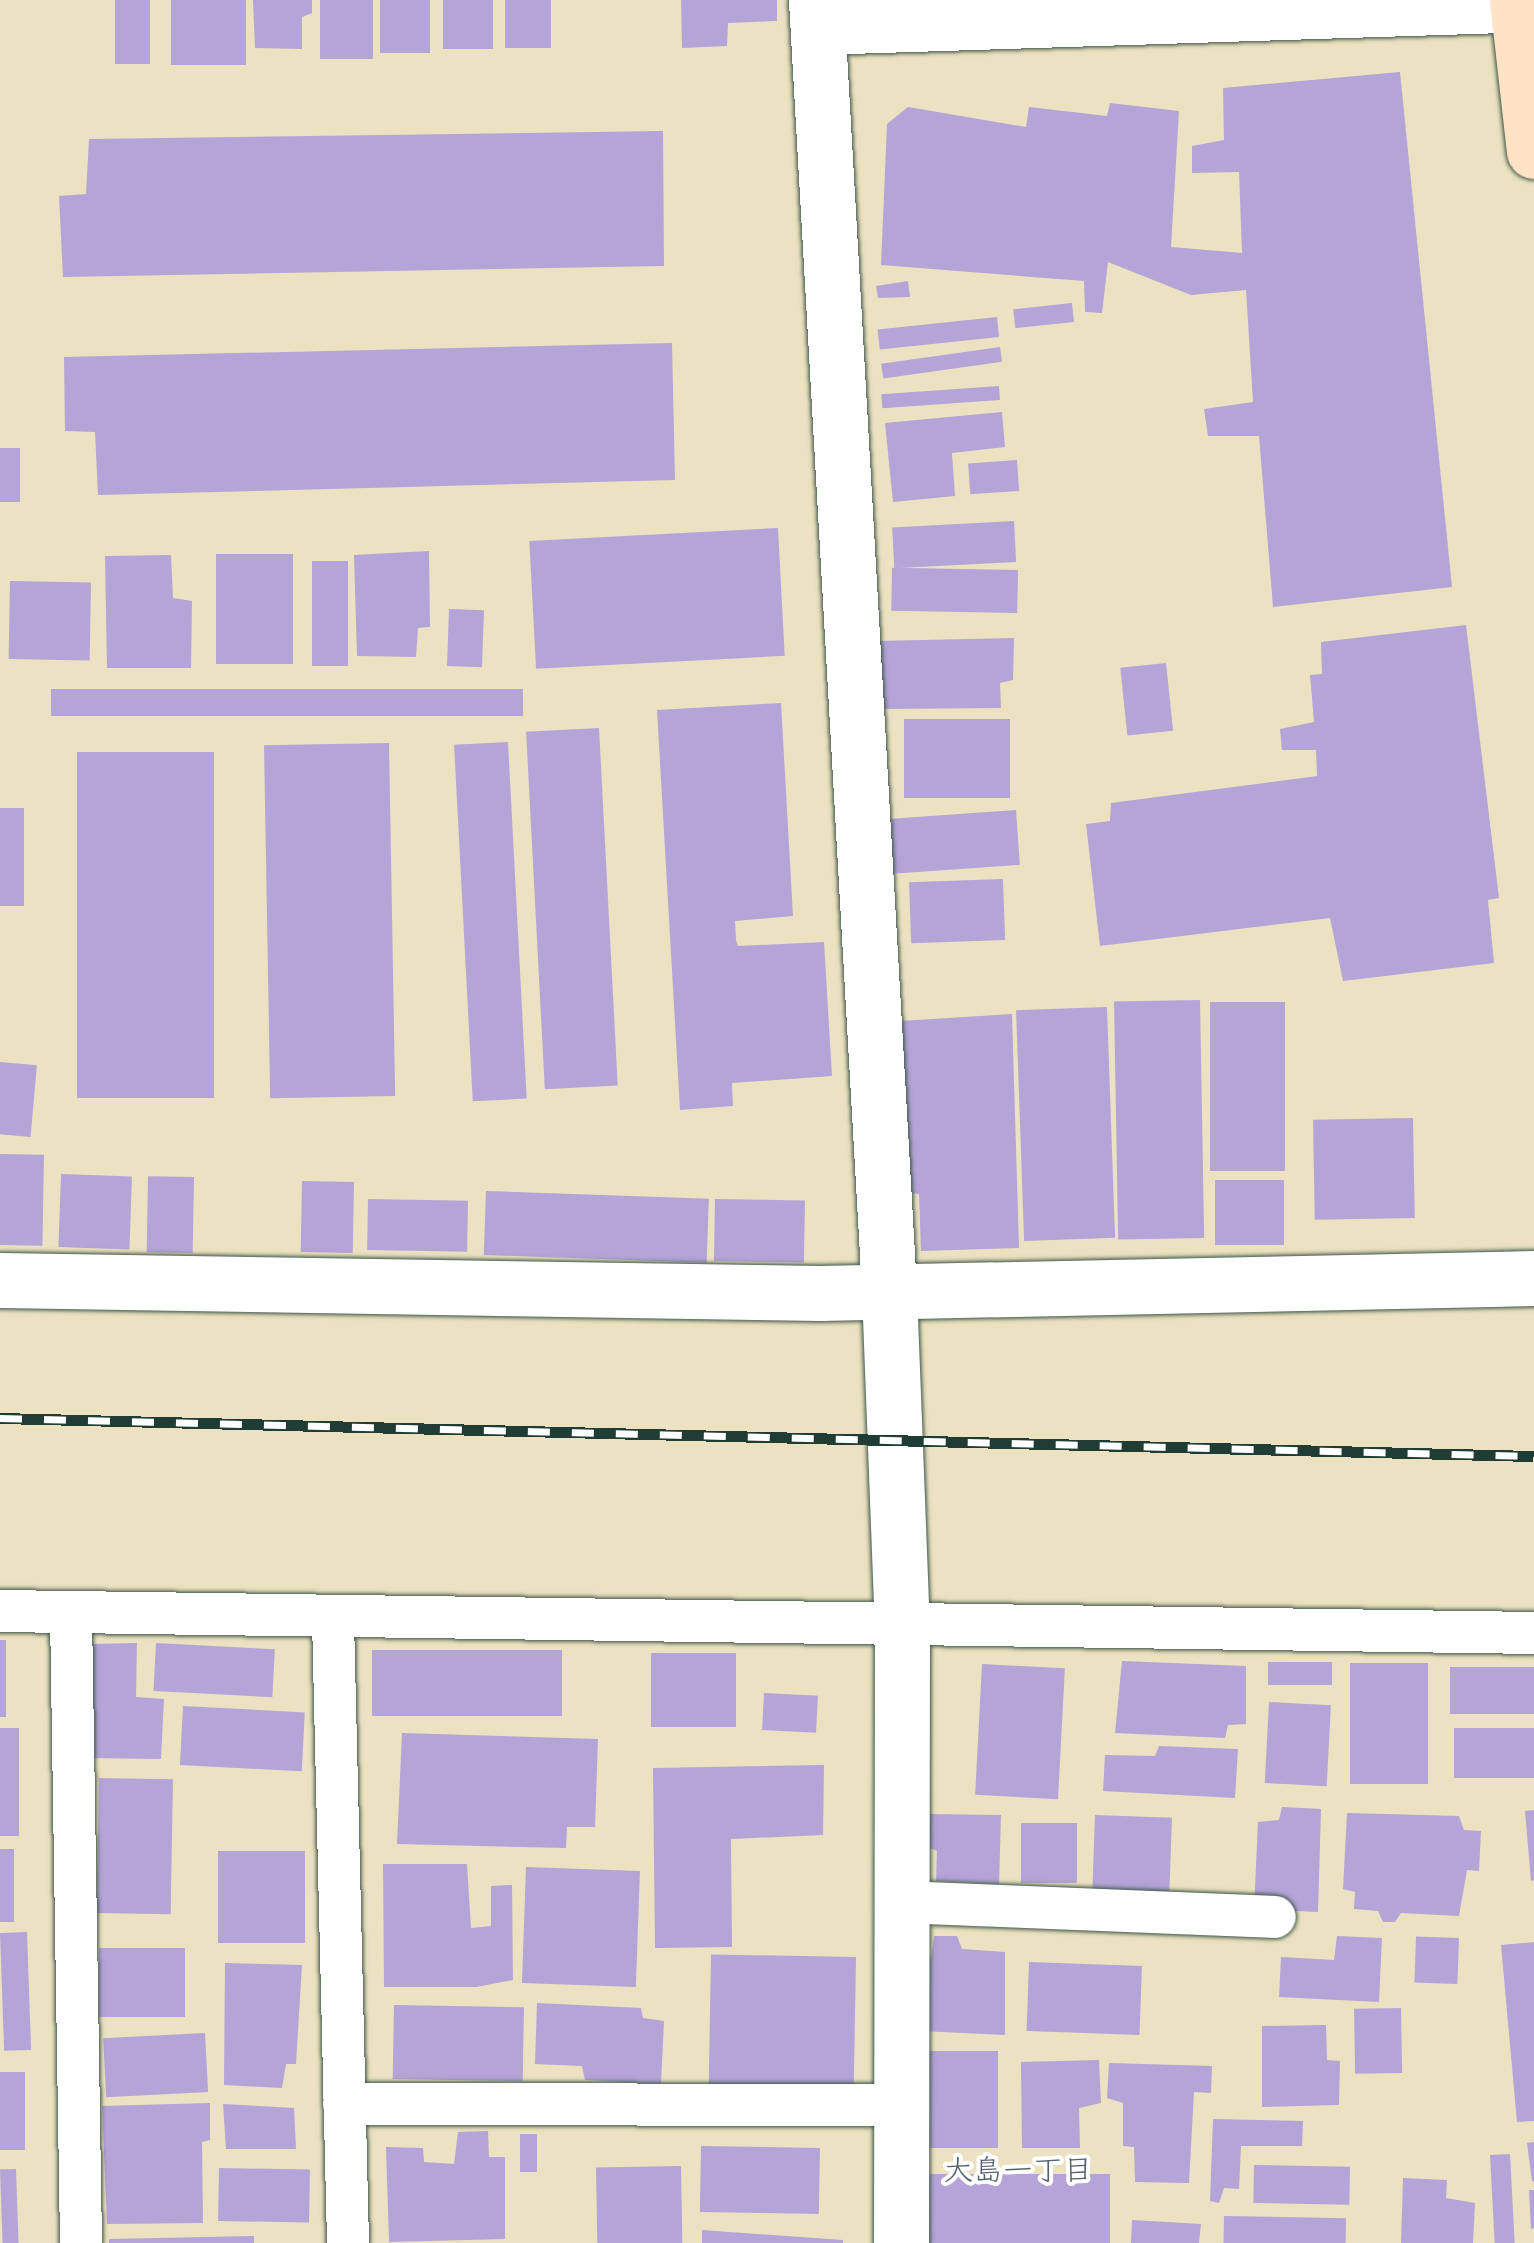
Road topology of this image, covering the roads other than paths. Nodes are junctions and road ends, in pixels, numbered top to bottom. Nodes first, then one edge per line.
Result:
1 (1523, 3) edge
2 (817, 13) edge
3 (1534, 152) edge
4 (1534, 1278) edge
5 (0, 1280) edge
6 (889, 1291) junction
7 (0, 1611) edge
8 (71, 1613) junction
9 (333, 1620) junction
10 (902, 1625) junction
11 (1534, 1633) edge
12 (903, 1902) junction
13 (1275, 1917) dead end
14 (344, 2104) junction
15 (901, 2105) junction
16 (82, 2243) edge
17 (348, 2243) edge
18 (901, 2243) edge

1 - 2 street
1 - 3 street
2 - 6 street
4 - 6 street
5 - 6 street
6 - 10 street
7 - 8 lane
8 - 9 lane
8 - 16 lane
9 - 10 lane
9 - 14 lane
10 - 11 lane
10 - 12 street
12 - 13 lane
12 - 15 street
14 - 15 lane
14 - 17 lane
15 - 18 street

